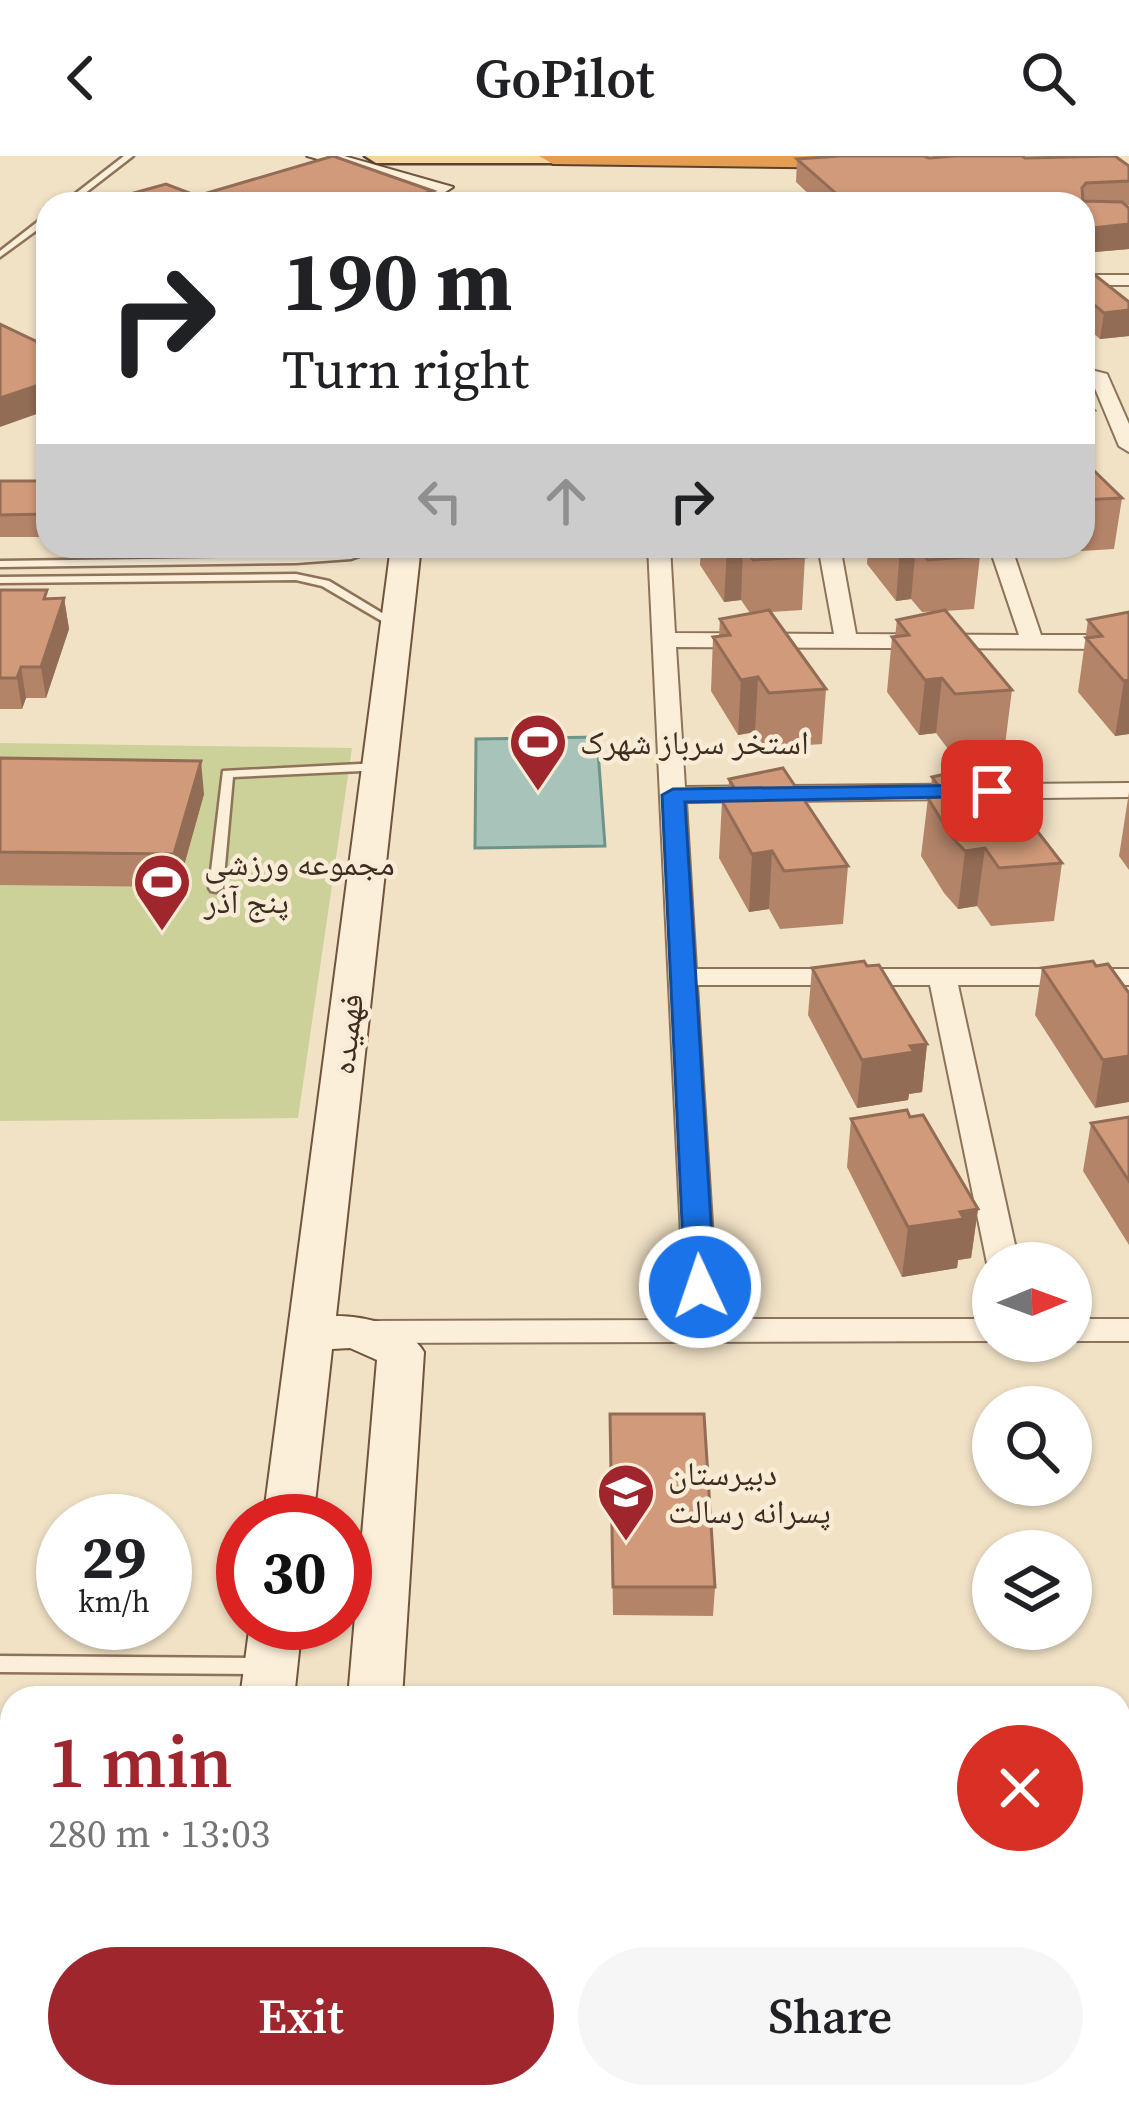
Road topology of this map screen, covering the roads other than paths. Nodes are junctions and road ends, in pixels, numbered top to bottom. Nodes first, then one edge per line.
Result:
1 (129, 156) edge
2 (318, 156) edge
3 (376, 156) edge
4 (554, 156) edge
5 (415, 158) edge
6 (892, 160) edge
7 (82, 192) edge
8 (435, 192) edge
9 (440, 192) edge
10 (36, 227) edge
11 (0, 255) edge
12 (1095, 280) edge
13 (1129, 280) edge
14 (1095, 374) edge
15 (1129, 374) edge
16 (1095, 383) edge
17 (1129, 446) edge
18 (324, 558) edge
19 (404, 558) edge
20 (660, 558) edge
21 (831, 558) edge
22 (1004, 558) edge
23 (0, 564) edge
24 (0, 580) edge
25 (396, 625) junction
26 (664, 640) junction
27 (846, 641) junction
28 (1032, 641) junction
29 (1129, 642) edge
30 (379, 767) junction
31 (1129, 790) edge
32 (673, 795) junction
33 (216, 888) dead end
34 (942, 976) junction
35 (1129, 976) edge
36 (683, 977) junction
37 (999, 1242) edge
38 (972, 1330) edge
39 (1092, 1330) edge
40 (1129, 1330) edge
41 (702, 1331) junction
42 (334, 1332) junction
43 (295, 1494) edge
44 (271, 1662) edge
45 (0, 1664) edge
46 (376, 1686) edge

1 - 7 lane
2 - 8 main road
3 - 5 main road
4 - 5 main road
4 - 6 highway
5 - 9 main road
10 - 11 lane
12 - 13 street
14 - 15 street
16 - 17 street
18 - 23 lane
19 - 25 main road, فهمیده
20 - 26 street
21 - 27 street
22 - 28 street
24 - 25 lane
25 - 30 main road, فهمیده
26 - 27 street
26 - 32 street
27 - 28 street
28 - 29 street
30 - 33 lane
30 - 42 main road, فهمیده
31 - 32 street
32 - 36 street
34 - 35 street
34 - 36 street
34 - 37 street
36 - 41 street
38 - 41 street
39 - 40 street
41 - 42 street
42 - 43 main road, فهمیده
42 - 46 main road
44 - 45 lane

